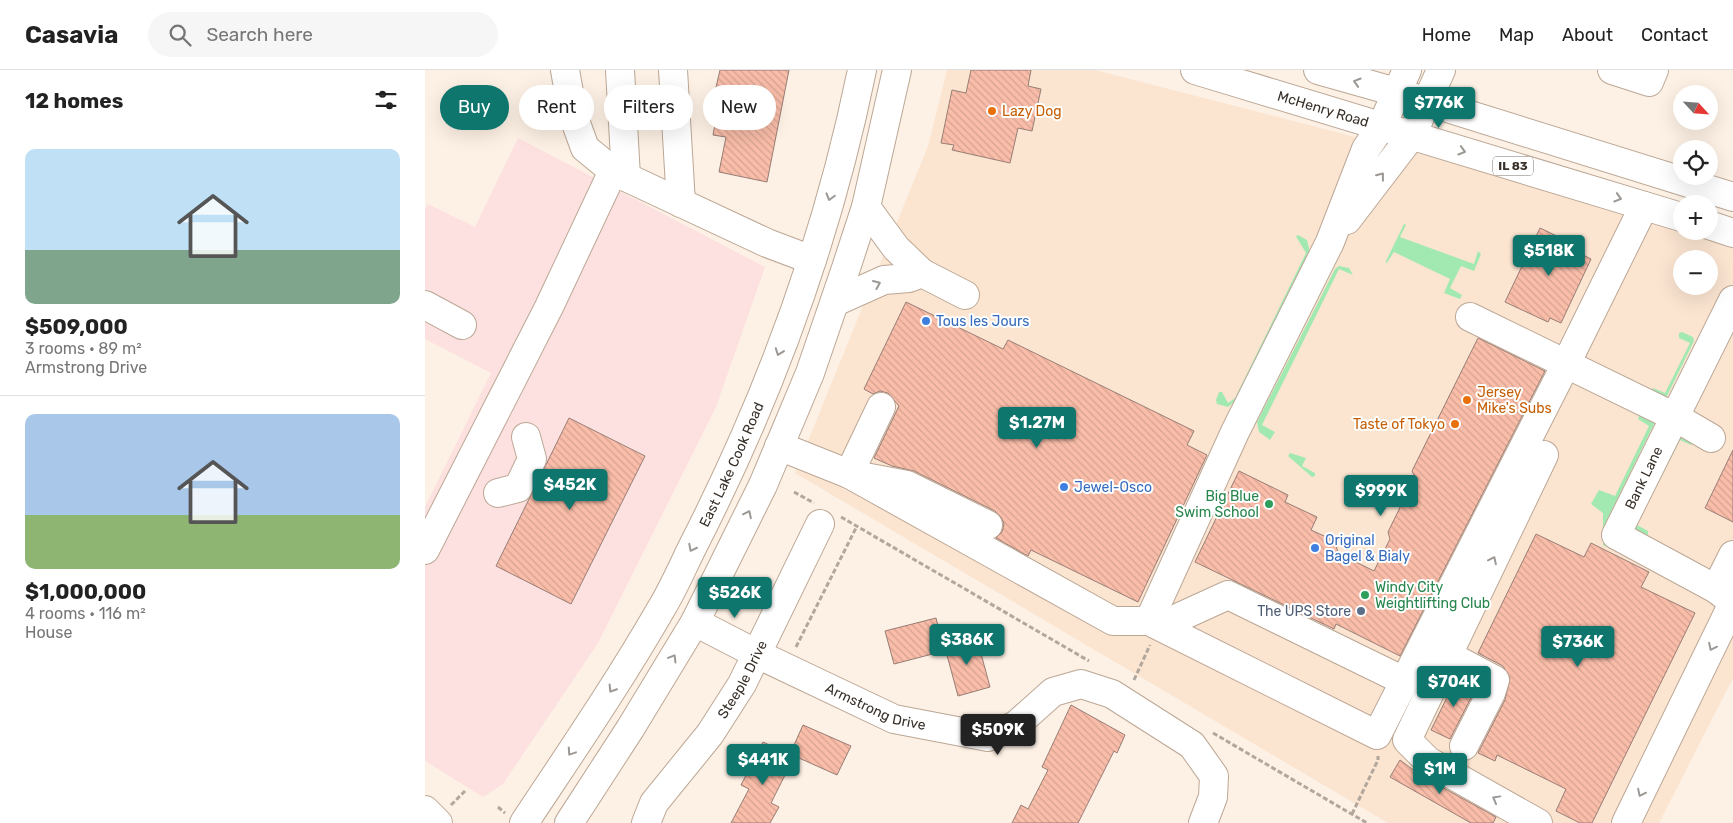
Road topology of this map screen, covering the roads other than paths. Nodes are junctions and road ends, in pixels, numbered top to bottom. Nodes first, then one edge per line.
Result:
1 (565, 70) edge
2 (620, 70) edge
3 (673, 70) edge
4 (862, 70) edge
5 (897, 70) edge
6 (1195, 70) edge
7 (1318, 70) edge
8 (1441, 70) edge
9 (1611, 70) edge
10 (1651, 76) edge
11 (1402, 81) edge
12 (1428, 104) junction
13 (1382, 126) junction
14 (1412, 135) junction
15 (620, 174) junction
16 (1733, 197) edge
17 (681, 203) junction
18 (1644, 206) junction
19 (866, 207) junction
20 (1673, 215) edge
21 (1718, 228) edge
22 (1733, 233) edge
23 (1330, 242) junction
24 (812, 260) junction
25 (922, 273) junction
26 (965, 295) dead end
27 (1733, 300) edge
28 (835, 302) junction
29 (425, 305) edge
30 (1470, 317) dead end
31 (462, 325) dead end
32 (1566, 364) junction
33 (881, 407) dead end
34 (1675, 417) junction
35 (525, 437) dead end
36 (1711, 438) dead end
37 (779, 446) junction
38 (1544, 455) dead end
39 (849, 474) junction
40 (498, 493) dead end
41 (824, 514) road end
42 (988, 525) dead end
43 (425, 550) edge
44 (1733, 555) edge
45 (1728, 598) edge
46 (695, 622) junction
47 (1154, 624) junction
48 (755, 653) junction
49 (1448, 656) junction
50 (1404, 681) junction
51 (1464, 746) dead end
52 (425, 810) edge
53 (438, 823) edge
54 (524, 823) edge
55 (569, 823) edge
56 (647, 823) edge
57 (1203, 823) edge
58 (1538, 823) edge
59 (1626, 823) edge

1 - 15 main road
2 - 15 main road
3 - 17 main road
4 -> 24 main road, East Lake Cook Road
5 - 19 main road
6 - 13 main road, McHenry Road / IL 83
11 -> 7 main road, IL 83
8 - 12 main road
9 - 10 main road
11 - 12 main road, IL 83
11 - 13 main road
12 - 14 main road
12 - 16 main road, IL 83
13 - 14 main road, McHenry Road / IL 83
13 - 23 main road
14 -> 18 main road, McHenry Road / IL 83
23 -> 14 main road
15 - 17 main road
15 - 43 main road
17 - 24 main road
18 - 20 main road, McHenry Road / IL 83
18 - 32 main road
19 - 25 main road
19 - 28 main road
21 - 22 main road
23 - 47 main road
24 -> 54 main road, East Lake Cook Road
25 - 26 main road
28 -> 25 main road
27 - 34 main road, Bank Lane
28 - 37 main road
29 - 31 main road
30 - 32 main road
32 - 34 main road
32 - 50 main road
33 - 39 main road
34 - 36 main road
34 - 45 main road, Bank Lane
35 - 40 main road
37 - 39 main road
46 -> 37 main road
49 -> 38 main road
39 - 42 main road
39 - 47 main road
41 - 48 main road, Steeple Drive
44 - 45 main road
45 -> 59 main road
46 - 48 main road, Armstrong Drive
55 -> 46 main road
47 - 50 main road
47 - 50 main road
48 - 56 main road, Steeple Drive
48 - 57 main road, Armstrong Drive
49 - 51 main road
58 -> 49 main road
52 - 53 main road

